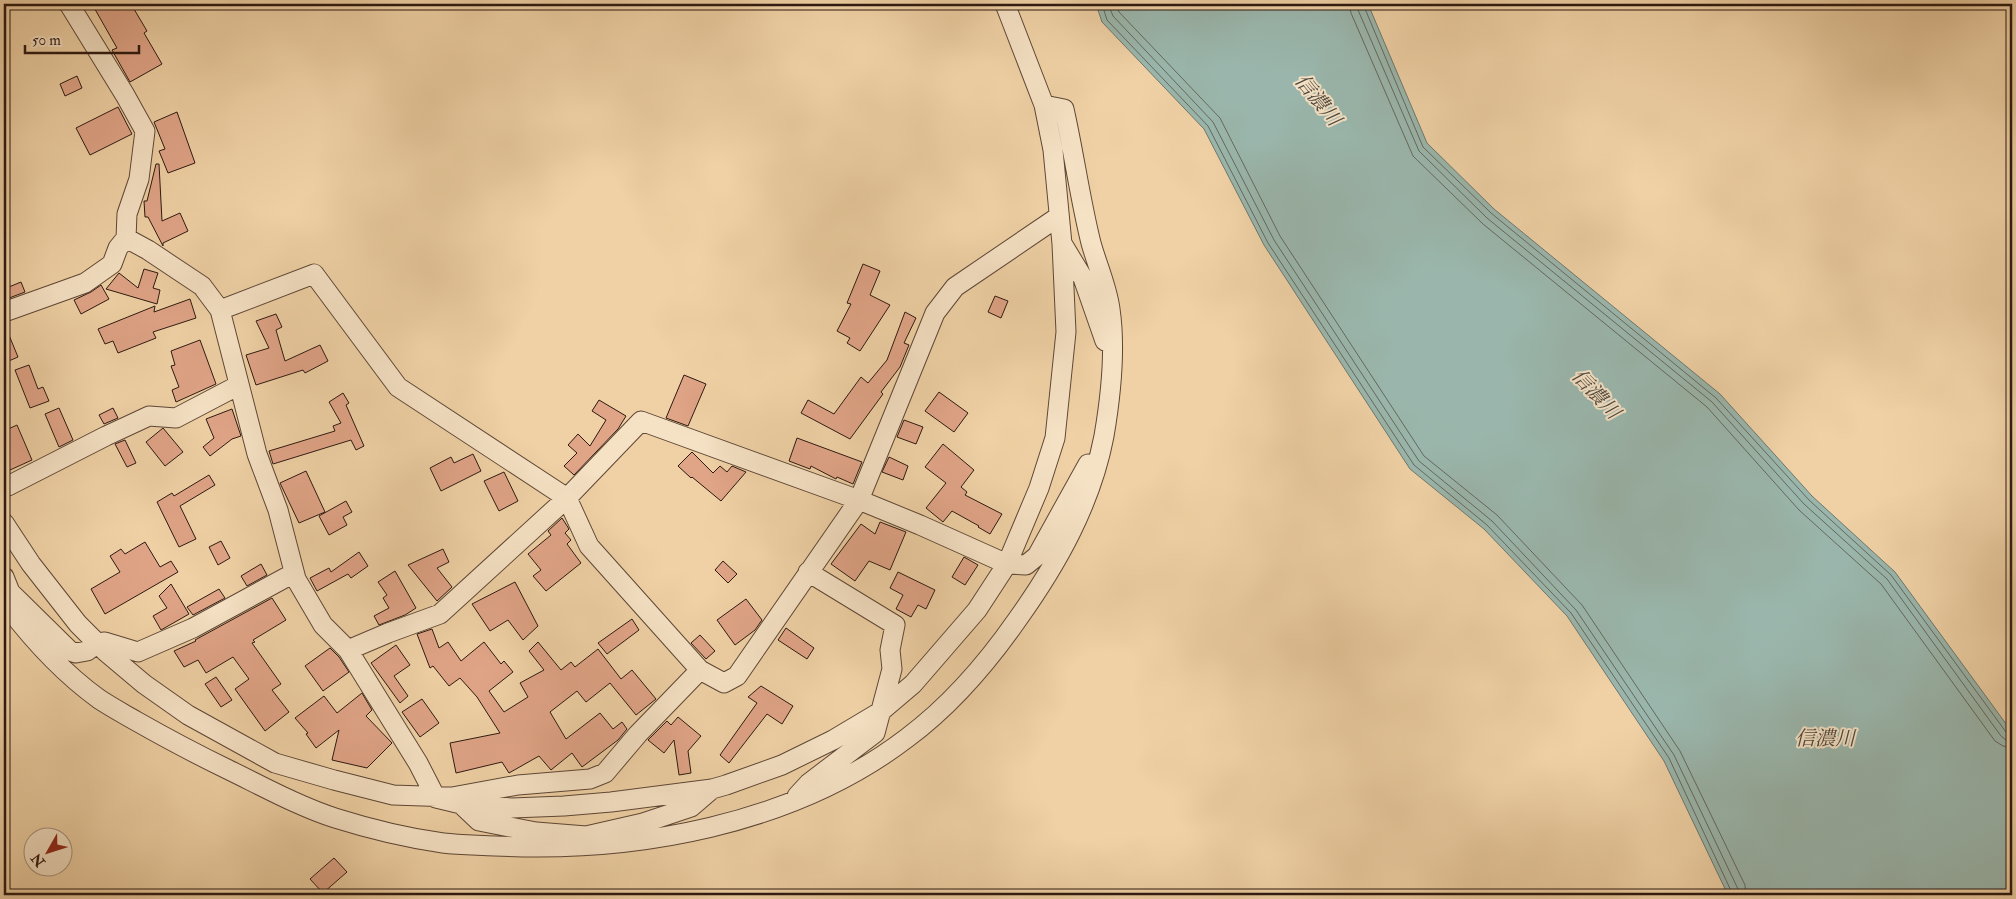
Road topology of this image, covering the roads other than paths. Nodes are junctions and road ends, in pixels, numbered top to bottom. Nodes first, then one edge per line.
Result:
1 (69, 4) edge
2 (1005, 4) edge
3 (1044, 105) junction
4 (1058, 217) junction
5 (126, 238) junction
6 (1062, 244) junction
7 (220, 310) junction
8 (4, 312) edge
9 (1111, 360) junction
10 (239, 385) junction
11 (1100, 452) junction
12 (4, 483) edge
13 (567, 498) junction
14 (859, 500) junction
15 (4, 523) edge
16 (1007, 564) junction
17 (808, 572) junction
18 (294, 573) junction
19 (5, 592) edge
20 (98, 643) junction
21 (348, 650) junction
22 (700, 670) junction
23 (880, 712) junction
24 (712, 789) junction
25 (436, 798) junction
26 (792, 802) junction
27 (461, 804) junction
28 (586, 841) junction

1 - 5 street
2 - 3 street
3 - 4 street
3 - 9 street
4 - 6 street
4 - 14 street
5 - 7 street
5 - 8 street
6 - 9 street
6 - 16 street
7 - 10 street
7 - 13 street
9 - 11 street
10 - 12 street
10 - 18 street
11 - 16 street
11 - 26 street
13 - 14 street
13 - 21 street
13 - 22 street
14 - 16 street
14 - 17 street
15 - 20 street
16 - 23 street
17 - 22 street
17 - 23 street
18 - 20 street
18 - 21 street
19 - 20 street
19 - 28 street
20 - 25 street
21 - 25 street
22 - 25 street
23 - 24 street
23 - 26 street
24 - 27 street
24 - 28 street
25 - 27 street
26 - 28 street
27 - 28 street

